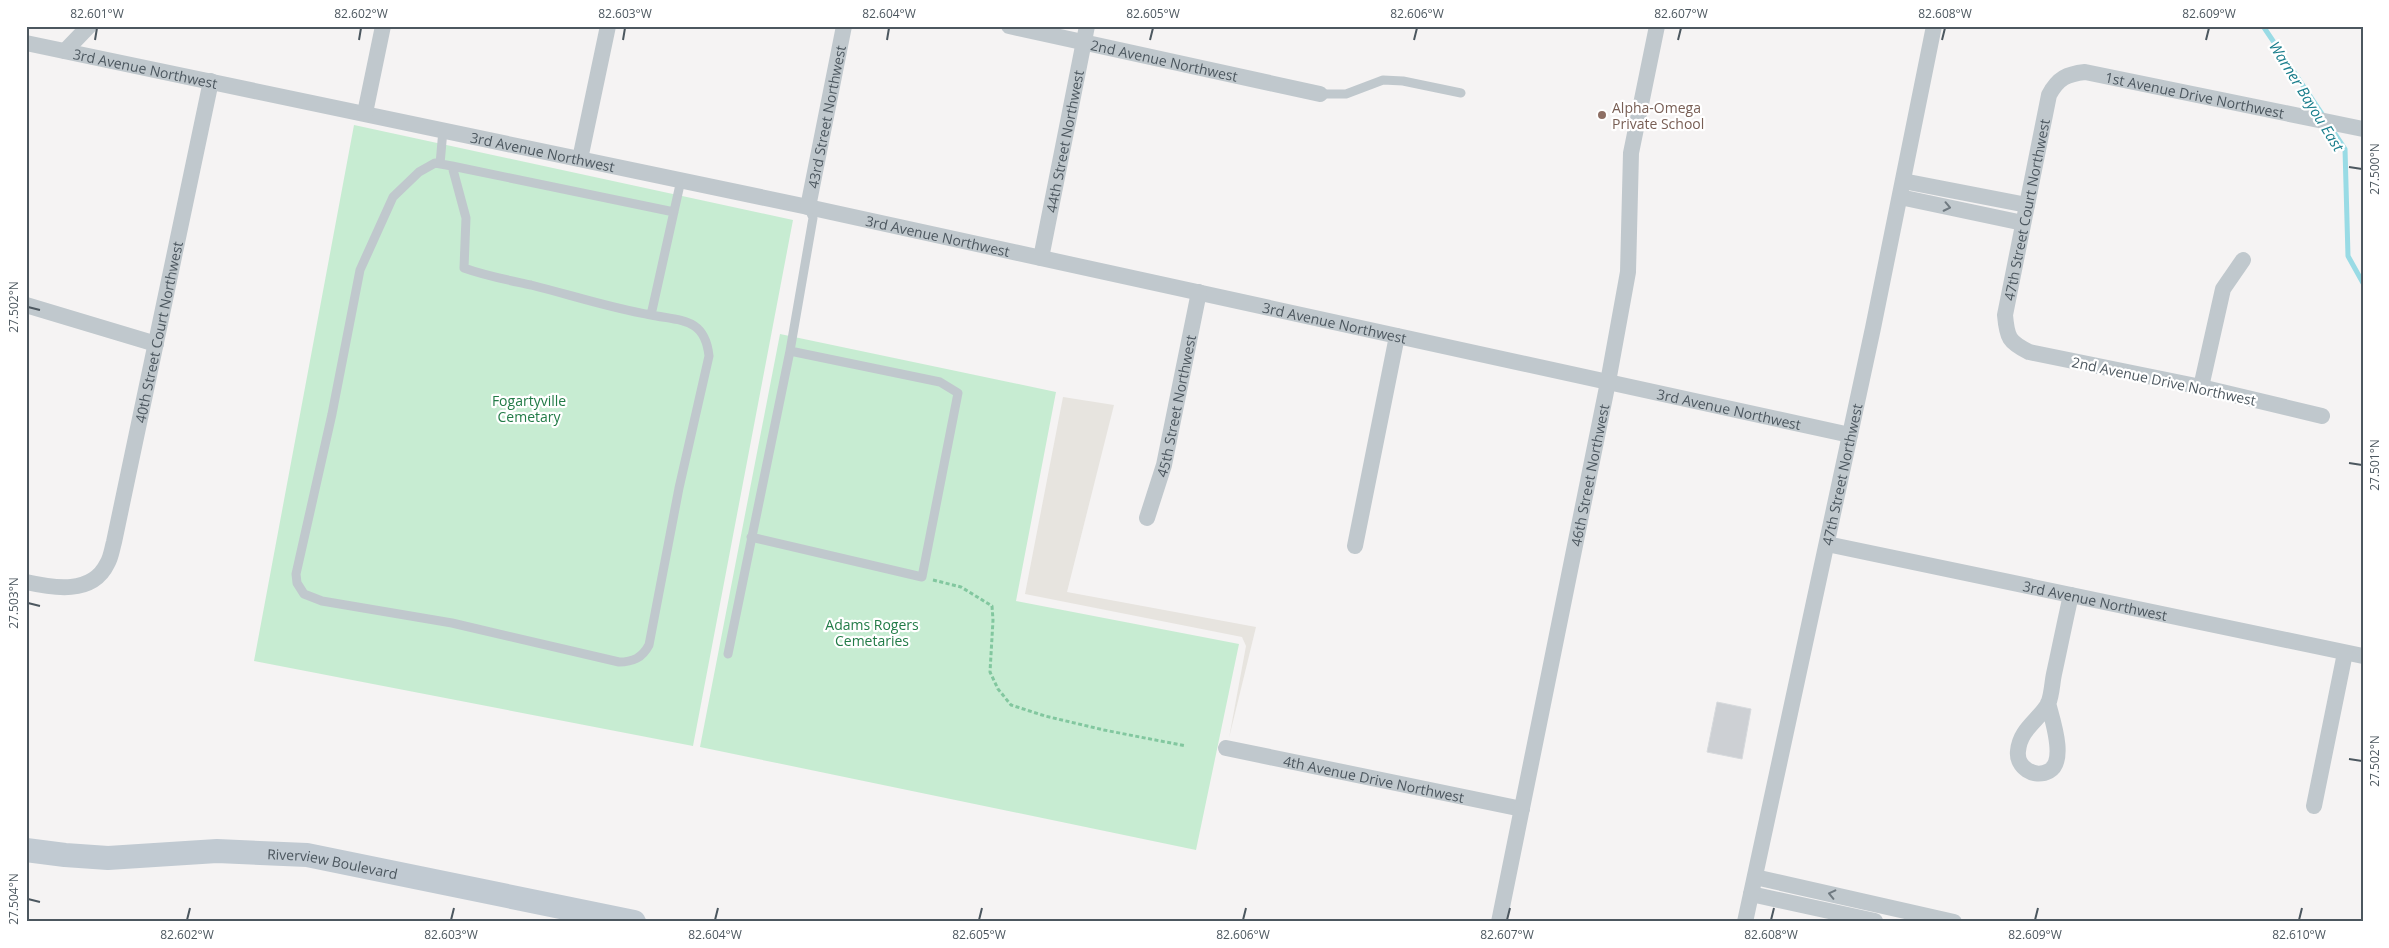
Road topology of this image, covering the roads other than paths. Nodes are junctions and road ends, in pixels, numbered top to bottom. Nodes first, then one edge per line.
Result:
1 (89, 26) edge
2 (383, 26) edge
3 (608, 26) edge
4 (844, 26) edge
5 (1009, 26) edge
6 (1087, 26) edge
7 (1657, 26) edge
8 (1934, 26) edge
9 (1084, 42) junction
10 (26, 44) edge
11 (65, 51) junction
12 (210, 81) junction
13 (2057, 82) joint
14 (1461, 93) dead end
15 (1320, 94) joint
16 (365, 113) junction
17 (2363, 129) edge
18 (443, 130) junction
19 (580, 159) junction
20 (440, 164) junction
21 (452, 166) junction
22 (681, 180) junction
23 (1901, 189) junction
24 (2027, 205) junction
25 (808, 207) junction
26 (674, 212) junction
27 (2023, 223) junction
28 (1041, 258) junction
29 (2243, 260) dead end
30 (1199, 292) junction
31 (26, 305) edge
32 (651, 315) junction
33 (1397, 336) junction
34 (2010, 339) joint
35 (156, 344) junction
36 (790, 351) junction
37 (1608, 382) junction
38 (2202, 387) junction
39 (2322, 416) dead end
40 (1850, 435) junction
41 (1147, 518) dead end
42 (751, 537) junction
43 (1827, 544) junction
44 (1355, 546) dead end
45 (26, 582) edge
46 (2071, 595) junction
47 (2345, 652) junction
48 (728, 654) dead end
49 (2363, 656) edge
50 (2048, 703) dead end
51 (1226, 748) dead end
52 (2314, 806) dead end
53 (1522, 809) junction
54 (26, 850) edge
55 (1755, 877) junction
56 (1751, 894) junction
57 (1879, 905) junction
58 (634, 922) edge
59 (1499, 922) edge
60 (1745, 922) edge
61 (1875, 922) edge
62 (1954, 922) edge

1 - 11 street
2 - 16 street
3 - 19 street
4 - 25 street, 43rd Street Northwest
5 - 9 street, 2nd Avenue Northwest
6 - 9 street, 44th Street Northwest
7 - 37 street, 46th Street Northwest
8 - 23 street, 47th Street Northwest
9 - 15 street, 2nd Avenue Northwest
9 - 28 street, 44th Street Northwest
10 - 11 street, 3rd Avenue Northwest
11 - 12 street, 3rd Avenue Northwest
12 - 16 street, 3rd Avenue Northwest
12 - 35 street, 40th Street Court Northwest
13 - 17 street, 1st Avenue Drive Northwest
13 - 24 street, 47th Street Court Northwest
14 - 15 lane
16 - 18 street, 3rd Avenue Northwest
18 - 19 street, 3rd Avenue Northwest
18 - 20 lane
19 - 22 street, 3rd Avenue Northwest
20 - 21 lane
20 - 32 lane
21 - 26 lane
21 - 32 lane
22 - 25 street, 3rd Avenue Northwest
22 - 26 lane
23 - 24 street
23 -> 27 street
23 - 40 street, 47th Street Northwest
24 - 27 street, 47th Street Court Northwest
25 - 28 street, 3rd Avenue Northwest
25 - 36 lane
26 - 32 lane
27 - 34 street, 47th Street Court Northwest
28 - 30 street, 3rd Avenue Northwest
29 - 38 street
30 - 33 street, 3rd Avenue Northwest
30 - 41 street, 45th Street Northwest
31 - 35 street
33 - 37 street, 3rd Avenue Northwest
33 - 44 street
34 - 38 street, 2nd Avenue Drive Northwest
35 - 45 street, 40th Street Court Northwest
36 - 42 lane
36 - 42 lane
37 - 40 street, 3rd Avenue Northwest
37 - 53 street, 46th Street Northwest
38 - 39 street, 2nd Avenue Drive Northwest
40 - 43 street, 47th Street Northwest
42 - 48 lane
43 - 46 street, 3rd Avenue Northwest
43 - 55 street, 47th Street Northwest
46 - 47 street, 3rd Avenue Northwest
46 - 50 street
47 - 49 street, 3rd Avenue Northwest
47 - 52 street
51 - 53 street, 4th Avenue Drive Northwest
53 - 59 street, 46th Street Northwest
54 - 58 street, Riverview Boulevard
55 - 56 street, 47th Street Northwest
57 -> 55 street
56 - 60 street, 47th Street Northwest
56 - 61 street
57 - 61 street
57 - 62 street

